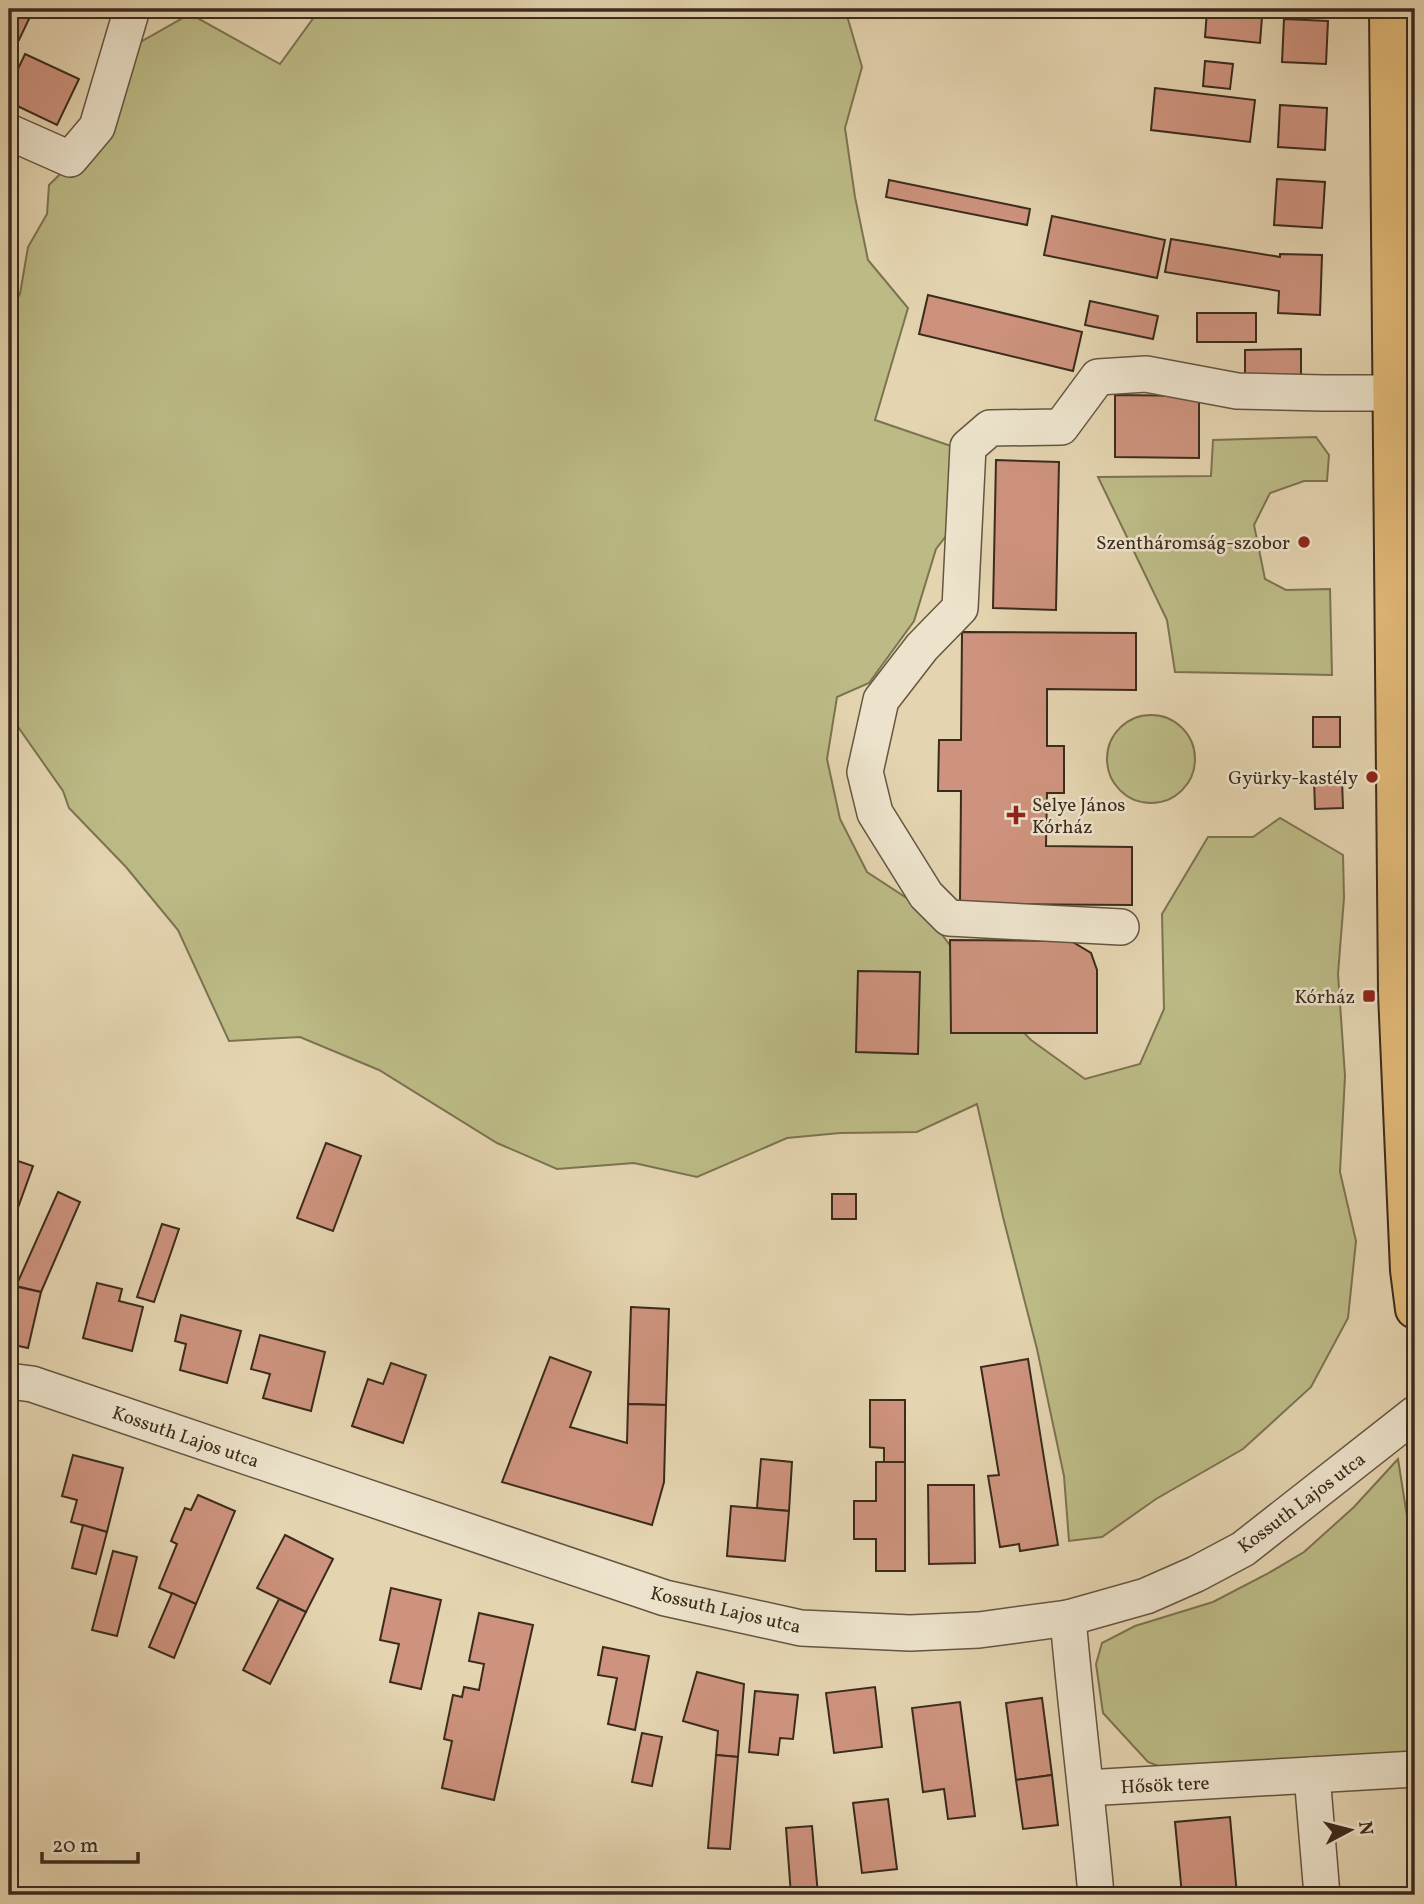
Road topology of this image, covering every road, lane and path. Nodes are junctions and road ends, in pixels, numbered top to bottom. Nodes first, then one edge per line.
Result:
1 (132, 9) edge
2 (1389, 9) edge
3 (9, 132) edge
4 (1392, 393) junction
5 (1121, 927) dead end
6 (1407, 1047) edge
7 (1415, 1309) edge
8 (9, 1381) edge
9 (1415, 1414) edge
10 (1068, 1618) junction
11 (1415, 1769) edge
12 (1312, 1775) junction
13 (1086, 1788) junction
14 (1096, 1895) edge
15 (1322, 1895) edge

1 - 3 street
2 - 4 main road
4 - 5 street
4 - 6 main road
6 - 7 main road
8 - 10 street, Kossuth Lajos utca
9 - 10 street, Kossuth Lajos utca
10 - 13 street
11 - 12 street, Hősök tere
12 - 13 street, Hősök tere
12 - 15 street
13 - 14 street

